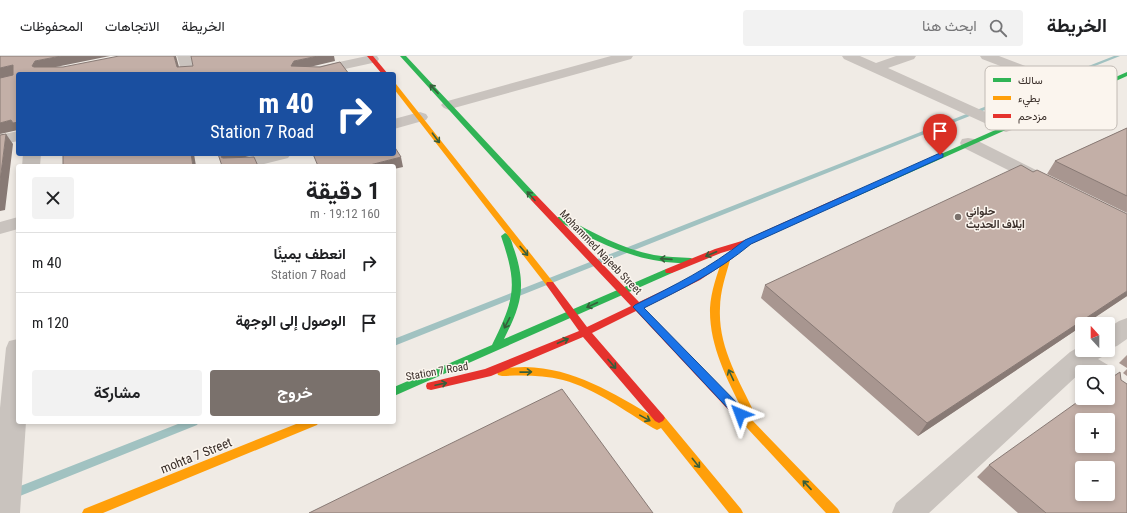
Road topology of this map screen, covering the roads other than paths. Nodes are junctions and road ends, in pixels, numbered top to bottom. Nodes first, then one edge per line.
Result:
1 (184, 56) edge
2 (403, 56) edge
3 (626, 56) edge
4 (849, 56) edge
5 (909, 56) edge
6 (987, 56) edge
7 (371, 57) edge
8 (1013, 66) edge
9 (876, 68) junction
10 (188, 72) edge
11 (310, 72) edge
12 (383, 72) edge
13 (1127, 74) edge
14 (1117, 78) edge
15 (396, 87) edge
16 (449, 104) junction
17 (420, 117) junction
18 (985, 117) edge
19 (396, 123) edge
20 (997, 130) edge
21 (16, 136) edge
22 (0, 140) edge
23 (968, 143) junction
24 (278, 159) edge
25 (248, 164) edge
26 (1058, 188) edge
27 (544, 210) junction
28 (501, 223) junction
29 (16, 224) edge
30 (0, 228) edge
31 (748, 242) junction
32 (726, 260) junction
33 (694, 261) junction
34 (622, 291) junction
35 (638, 307) junction
36 (571, 315) junction
37 (1127, 327) edge
38 (585, 332) junction
39 (1115, 335) edge
40 (495, 348) junction
41 (1090, 360) edge
42 (487, 373) junction
43 (16, 376) edge
44 (398, 391) edge
45 (308, 424) edge
46 (672, 433) junction
47 (761, 435) junction
48 (6, 513) edge
49 (88, 513) edge
50 (737, 513) edge
51 (834, 513) edge
52 (907, 513) edge

1 - 10 street
16 -> 2 main road, Mohammed Najeeb Street
3 - 16 street
4 - 9 street
5 - 9 street
6 - 8 street
7 - 11 street
7 - 12 main road
9 - 18 street
13 - 14 main road, Station 7 Road
15 - 17 main road
27 -> 16 main road, Mohammed Najeeb Street
17 - 19 street
17 -> 28 main road
20 - 23 main road, Station 7 Road
21 - 22 street
23 - 26 street
23 - 31 main road, Station 7 Road
24 - 25 street
33 -> 27 main road
27 - 34 main road, Mohammed Najeeb Street
28 -> 36 main road
28 -> 40 main road
29 - 30 street
31 - 32 main road, Station 7 Road
31 -> 33 main road, Station 7 Road
32 - 35 main road, Station 7 Road
47 -> 32 main road
33 - 34 main road, Station 7 Road
34 - 35 main road, Mohammed Najeeb Street
34 -> 36 main road, Station 7 Road
35 - 38 main road, Station 7 Road
35 - 47 main road, Mohammed Najeeb Street
36 - 38 main road
36 - 40 main road, Station 7 Road
37 - 39 street
42 -> 38 main road, Station 7 Road
38 -> 46 main road
40 - 44 main road, Station 7 Road
41 - 52 street
44 -> 42 main road, Station 7 Road
42 -> 46 main road
43 - 48 street
45 - 49 main road, mohta 7 Street
46 -> 50 main road
51 -> 47 main road, Mohammed Najeeb Street

